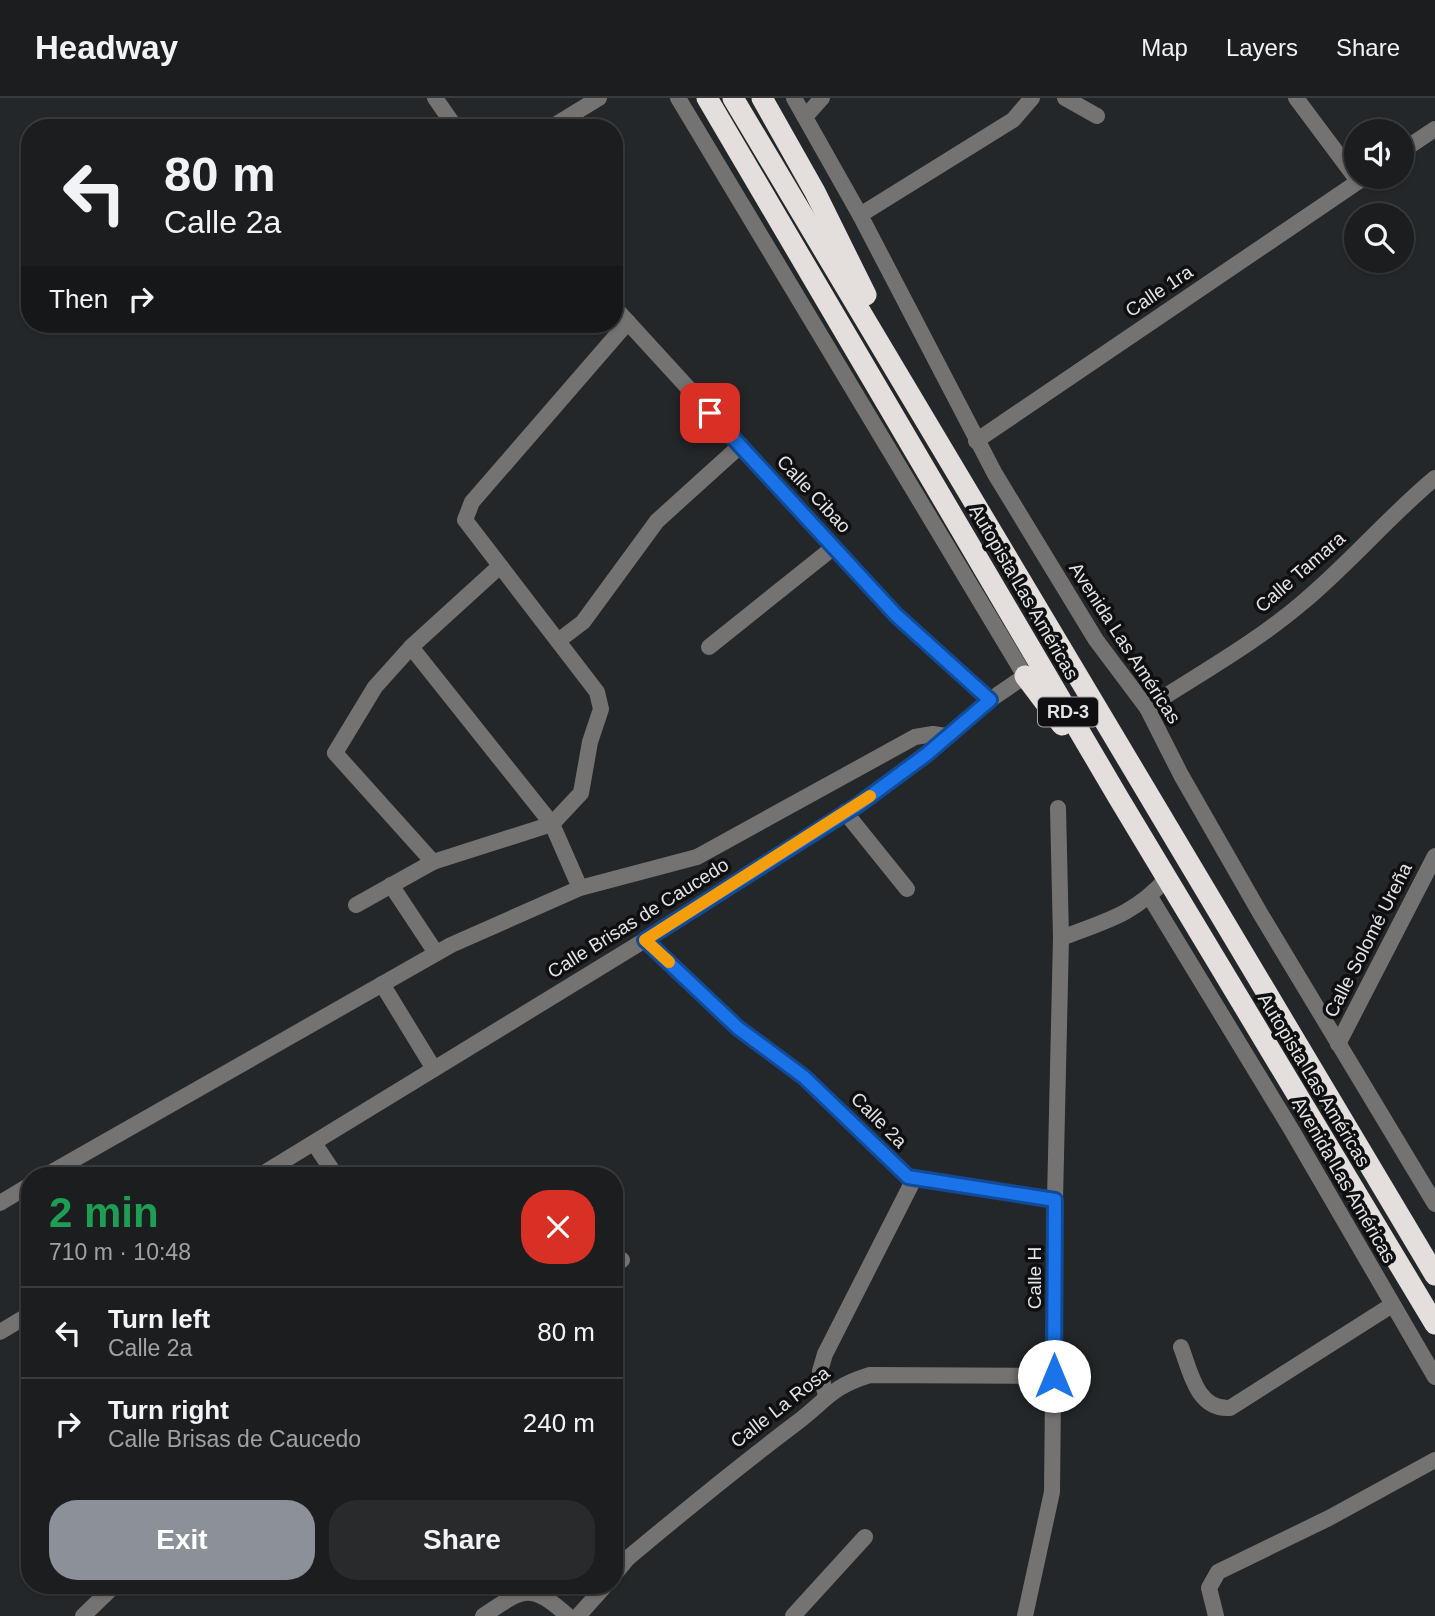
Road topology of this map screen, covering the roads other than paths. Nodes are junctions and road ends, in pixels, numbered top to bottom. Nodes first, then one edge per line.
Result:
1 (435, 98) edge
2 (599, 98) edge
3 (678, 98) edge
4 (707, 98) edge
5 (733, 98) edge
6 (762, 98) edge
7 (793, 98) edge
8 (822, 98) edge
9 (1032, 98) edge
10 (1065, 98) edge
11 (1296, 98) edge
12 (805, 117) junction
13 (1097, 117) dead end
14 (450, 119) edge
15 (565, 119) edge
16 (1435, 129) edge
17 (1414, 143) edge
18 (1344, 158) edge
19 (1346, 189) edge
20 (860, 215) junction
21 (623, 317) edge
22 (628, 322) junction
23 (623, 328) edge
24 (618, 333) edge
25 (937, 438) junction
26 (976, 441) junction
27 (741, 445) junction
28 (1435, 478) edge
29 (834, 547) junction
30 (500, 566) junction
31 (558, 641) junction
32 (411, 647) junction
33 (709, 647) dead end
34 (1025, 677) junction
35 (990, 700) junction
36 (1147, 708) junction
37 (946, 736) junction
38 (1118, 797) junction
39 (1058, 808) dead end
40 (845, 812) junction
41 (552, 824) junction
42 (1435, 856) edge
43 (433, 862) junction
44 (1167, 878) junction
45 (391, 885) junction
46 (580, 888) junction
47 (907, 889) dead end
48 (1150, 897) junction
49 (356, 905) dead end
50 (1061, 938) junction
51 (645, 940) junction
52 (436, 953) junction
53 (382, 984) junction
54 (1338, 1044) junction
55 (434, 1069) junction
56 (314, 1143) junction
57 (61, 1167) edge
58 (274, 1167) edge
59 (330, 1167) edge
60 (1429, 1178) edge
61 (914, 1179) junction
62 (21, 1190) edge
63 (1055, 1200) junction
64 (0, 1203) edge
65 (1435, 1204) edge
66 (1435, 1275) edge
67 (1392, 1305) junction
68 (21, 1319) edge
69 (1435, 1324) edge
70 (0, 1332) edge
71 (1181, 1347) dead end
72 (1054, 1376) junction
73 (1435, 1377) edge
74 (826, 1396) junction
75 (1435, 1460) edge
76 (865, 1537) dead end
77 (623, 1564) edge
78 (106, 1594) edge
79 (516, 1594) edge
80 (542, 1594) edge
81 (598, 1594) edge
82 (83, 1616) edge
83 (483, 1616) edge
84 (568, 1616) edge
85 (578, 1616) edge
86 (793, 1616) edge
87 (1024, 1616) edge
88 (1216, 1616) edge

1 - 14 street
2 - 15 street
3 - 34 street
4 - 38 highway, Autopista Las Américas / RD-3
5 - 25 highway, Autopista Las Américas / RD-3
6 - 25 highway
7 - 12 street, Avenida Las Américas
8 - 12 street
9 - 20 street
10 - 13 street
11 - 18 street
12 - 20 street, Avenida Las Américas
16 - 17 street
19 - 26 street, Calle 1ra
20 - 26 street, Avenida Las Américas
21 - 22 street, Calle Cibao
22 - 23 street
22 - 27 street, Calle Cibao
24 - 30 street
25 - 66 highway, Autopista Las Américas / RD-3
26 - 36 street, Avenida Las Américas
27 - 29 street, Calle Cibao
27 - 31 street
28 - 36 street, Calle Tamara
29 - 33 street
29 - 35 street, Calle Cibao
30 - 31 street
30 - 32 street
31 - 41 street
32 - 41 street
32 - 43 street
34 - 35 street, Calle Brisas de Caucedo
34 - 38 highway
35 - 37 street, Calle Brisas de Caucedo
36 - 54 street, Avenida Las Américas
37 - 40 street, Calle Brisas de Caucedo
37 - 46 street
38 - 44 highway, Autopista Las Américas / RD-3
39 - 50 street, Calle H
40 - 47 street
40 - 51 street, Calle Brisas de Caucedo
41 - 43 street
41 - 46 street
42 - 54 street, Calle Solomé Ureña
43 - 45 street
44 - 48 street
44 - 69 highway, Autopista Las Américas / RD-3
45 - 49 street
45 - 52 street
46 - 52 street
48 - 50 street
48 - 67 street, Avenida Las Américas
50 - 63 street, Calle H
51 - 55 street, Calle Brisas de Caucedo
51 - 61 street, Calle 2a
52 - 53 street
53 - 55 street
53 - 57 street
54 - 60 street, Avenida Las Américas
55 - 56 street, Calle Brisas de Caucedo
56 - 58 street, Calle Brisas de Caucedo
56 - 59 street
60 - 65 street, Avenida Las Américas
61 - 63 street, Calle 2a
61 - 74 street
62 - 64 street
63 - 72 street, Calle H
67 - 71 street
67 - 73 street, Avenida Las Américas
68 - 70 street
72 - 74 street, Calle La Rosa
72 - 87 street, Calle H
74 - 77 street, Calle La Rosa
75 - 88 street
76 - 86 street
78 - 82 street
79 - 83 street
80 - 84 street
81 - 85 street

